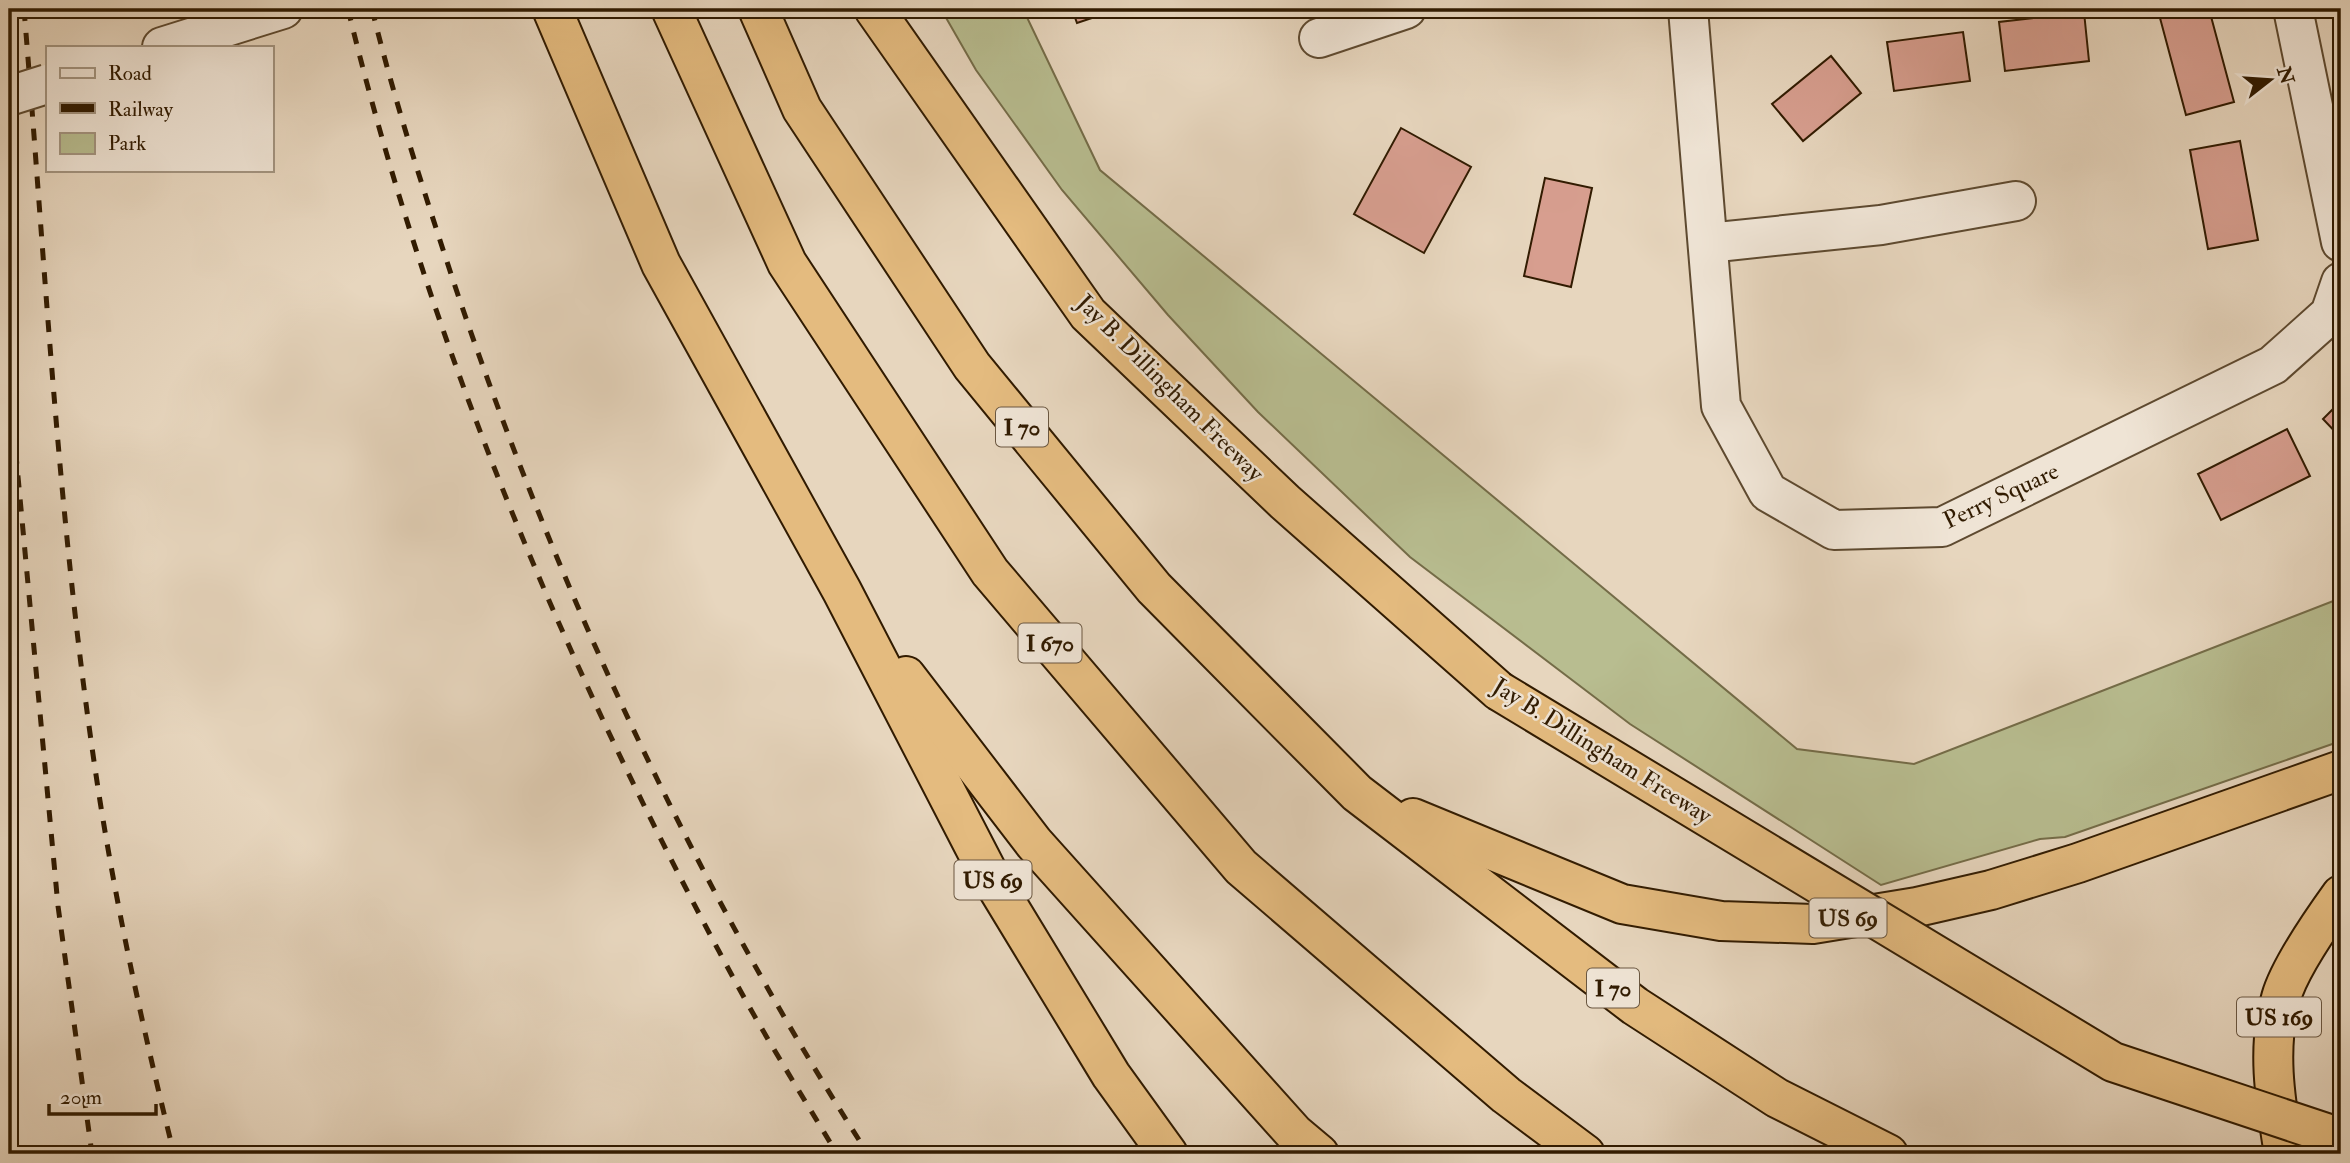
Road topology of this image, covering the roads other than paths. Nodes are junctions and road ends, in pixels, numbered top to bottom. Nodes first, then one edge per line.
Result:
1 (283, 9) edge
2 (552, 9) edge
3 (671, 9) edge
4 (758, 9) edge
5 (874, 9) edge
6 (1406, 9) edge
7 (1688, 9) edge
8 (2293, 9) edge
9 (1319, 38) dead end
10 (165, 46) edge
11 (46, 84) edge
12 (9, 96) edge
13 (2015, 201) dead end
14 (2341, 242) edge
15 (1708, 243) junction
16 (2341, 286) edge
17 (842, 591) junction
18 (2341, 770) edge
19 (1357, 793) junction
20 (2341, 895) edge
21 (2341, 1138) edge
22 (1168, 1154) edge
23 (1319, 1154) edge
24 (1585, 1154) edge
25 (1888, 1154) edge
26 (2284, 1154) edge

1 - 10 street
2 - 17 highway
3 - 24 highway, I 670
4 - 19 highway, I 70
5 - 21 highway, Jay B. Dillingham Freeway, bridge
6 - 9 street
7 - 15 street, Perry Square
8 - 14 street
11 - 12 street, bridge
13 - 15 street
15 - 16 street, Perry Square
17 - 22 highway, US 69
17 - 23 highway
18 - 19 highway, US 69
19 - 25 highway, I 70
20 - 26 highway, US 169

